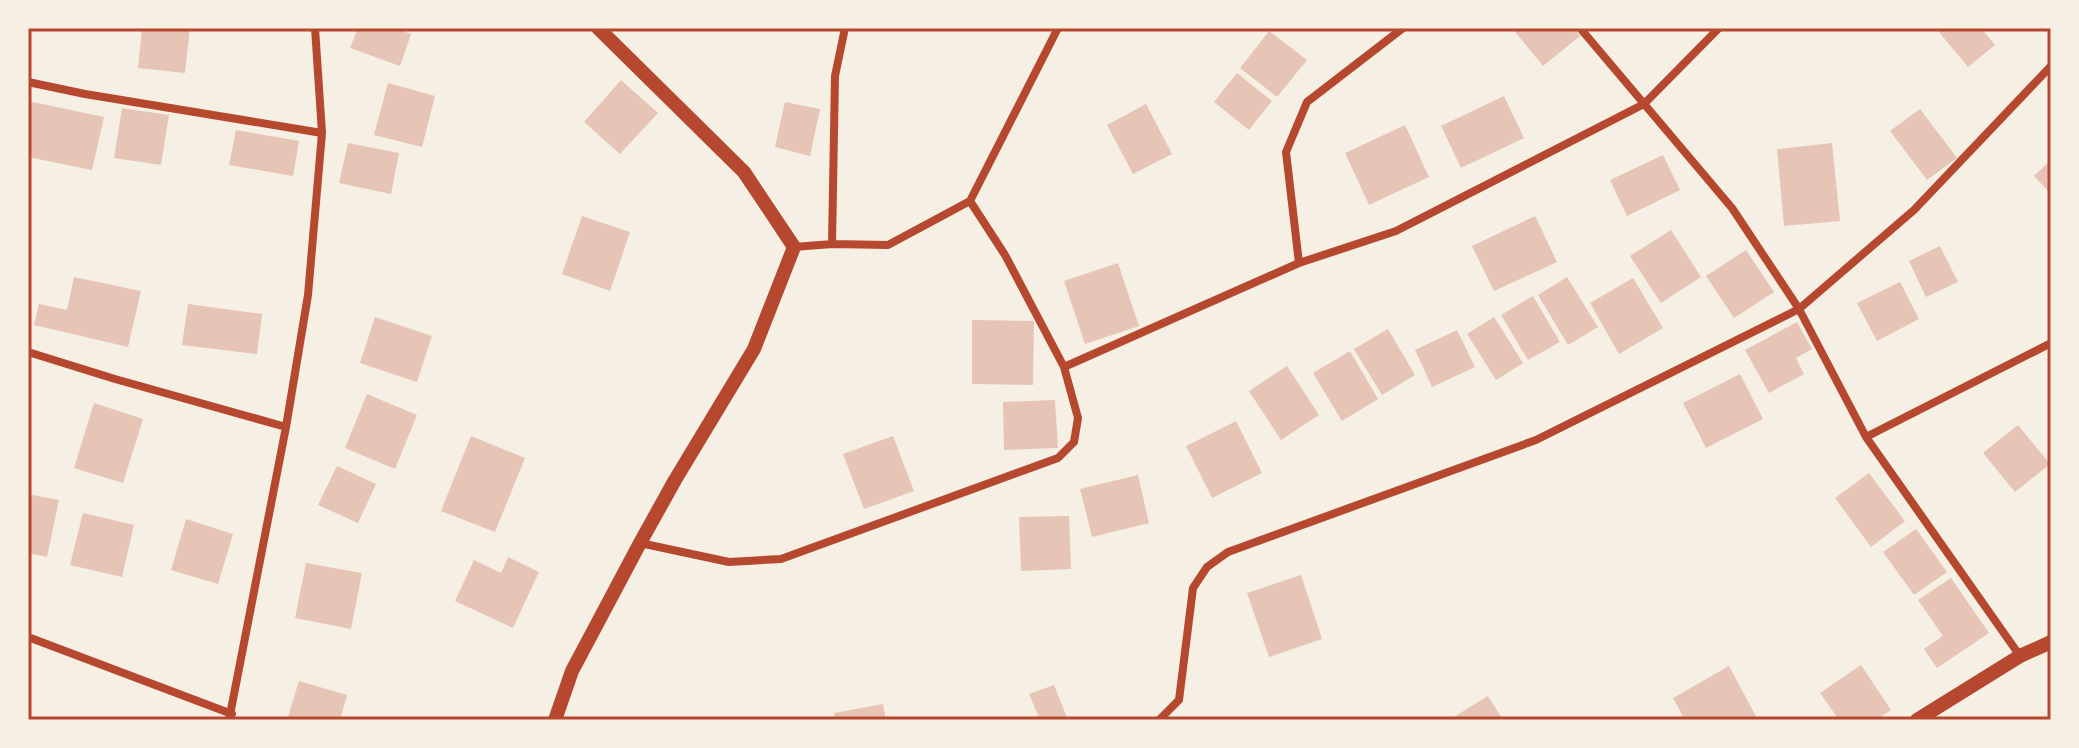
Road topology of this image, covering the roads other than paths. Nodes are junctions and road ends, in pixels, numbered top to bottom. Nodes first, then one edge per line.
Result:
1 (315, 28) edge
2 (598, 28) edge
3 (845, 28) edge
4 (1058, 28) edge
5 (1403, 28) edge
6 (1580, 28) edge
7 (1719, 28) edge
8 (2051, 66) edge
9 (28, 82) edge
10 (1644, 104) junction
11 (322, 133) junction
12 (970, 201) junction
13 (832, 244) junction
14 (794, 247) junction
15 (1299, 263) junction
16 (1799, 309) junction
17 (2051, 343) edge
18 (28, 352) edge
19 (1064, 367) junction
20 (286, 427) junction
21 (1866, 437) junction
22 (640, 543) junction
23 (28, 637) edge
24 (2051, 642) edge
25 (2020, 656) junction
26 (230, 717) edge
27 (555, 720) edge
28 (1159, 720) edge
29 (1917, 720) edge

1 - 11 street
2 - 14 street
3 - 13 street
4 - 12 street
5 - 15 street
6 - 10 street
7 - 10 street
8 - 16 street
9 - 11 street
10 - 15 street
10 - 16 street
11 - 20 street
12 - 13 street
12 - 19 street
13 - 14 street
14 - 22 street
15 - 19 street
16 - 21 street
16 - 28 street
17 - 21 street
18 - 20 street
19 - 22 street
20 - 26 street
21 - 25 street
22 - 27 street
23 - 26 street
24 - 25 street
25 - 29 street

